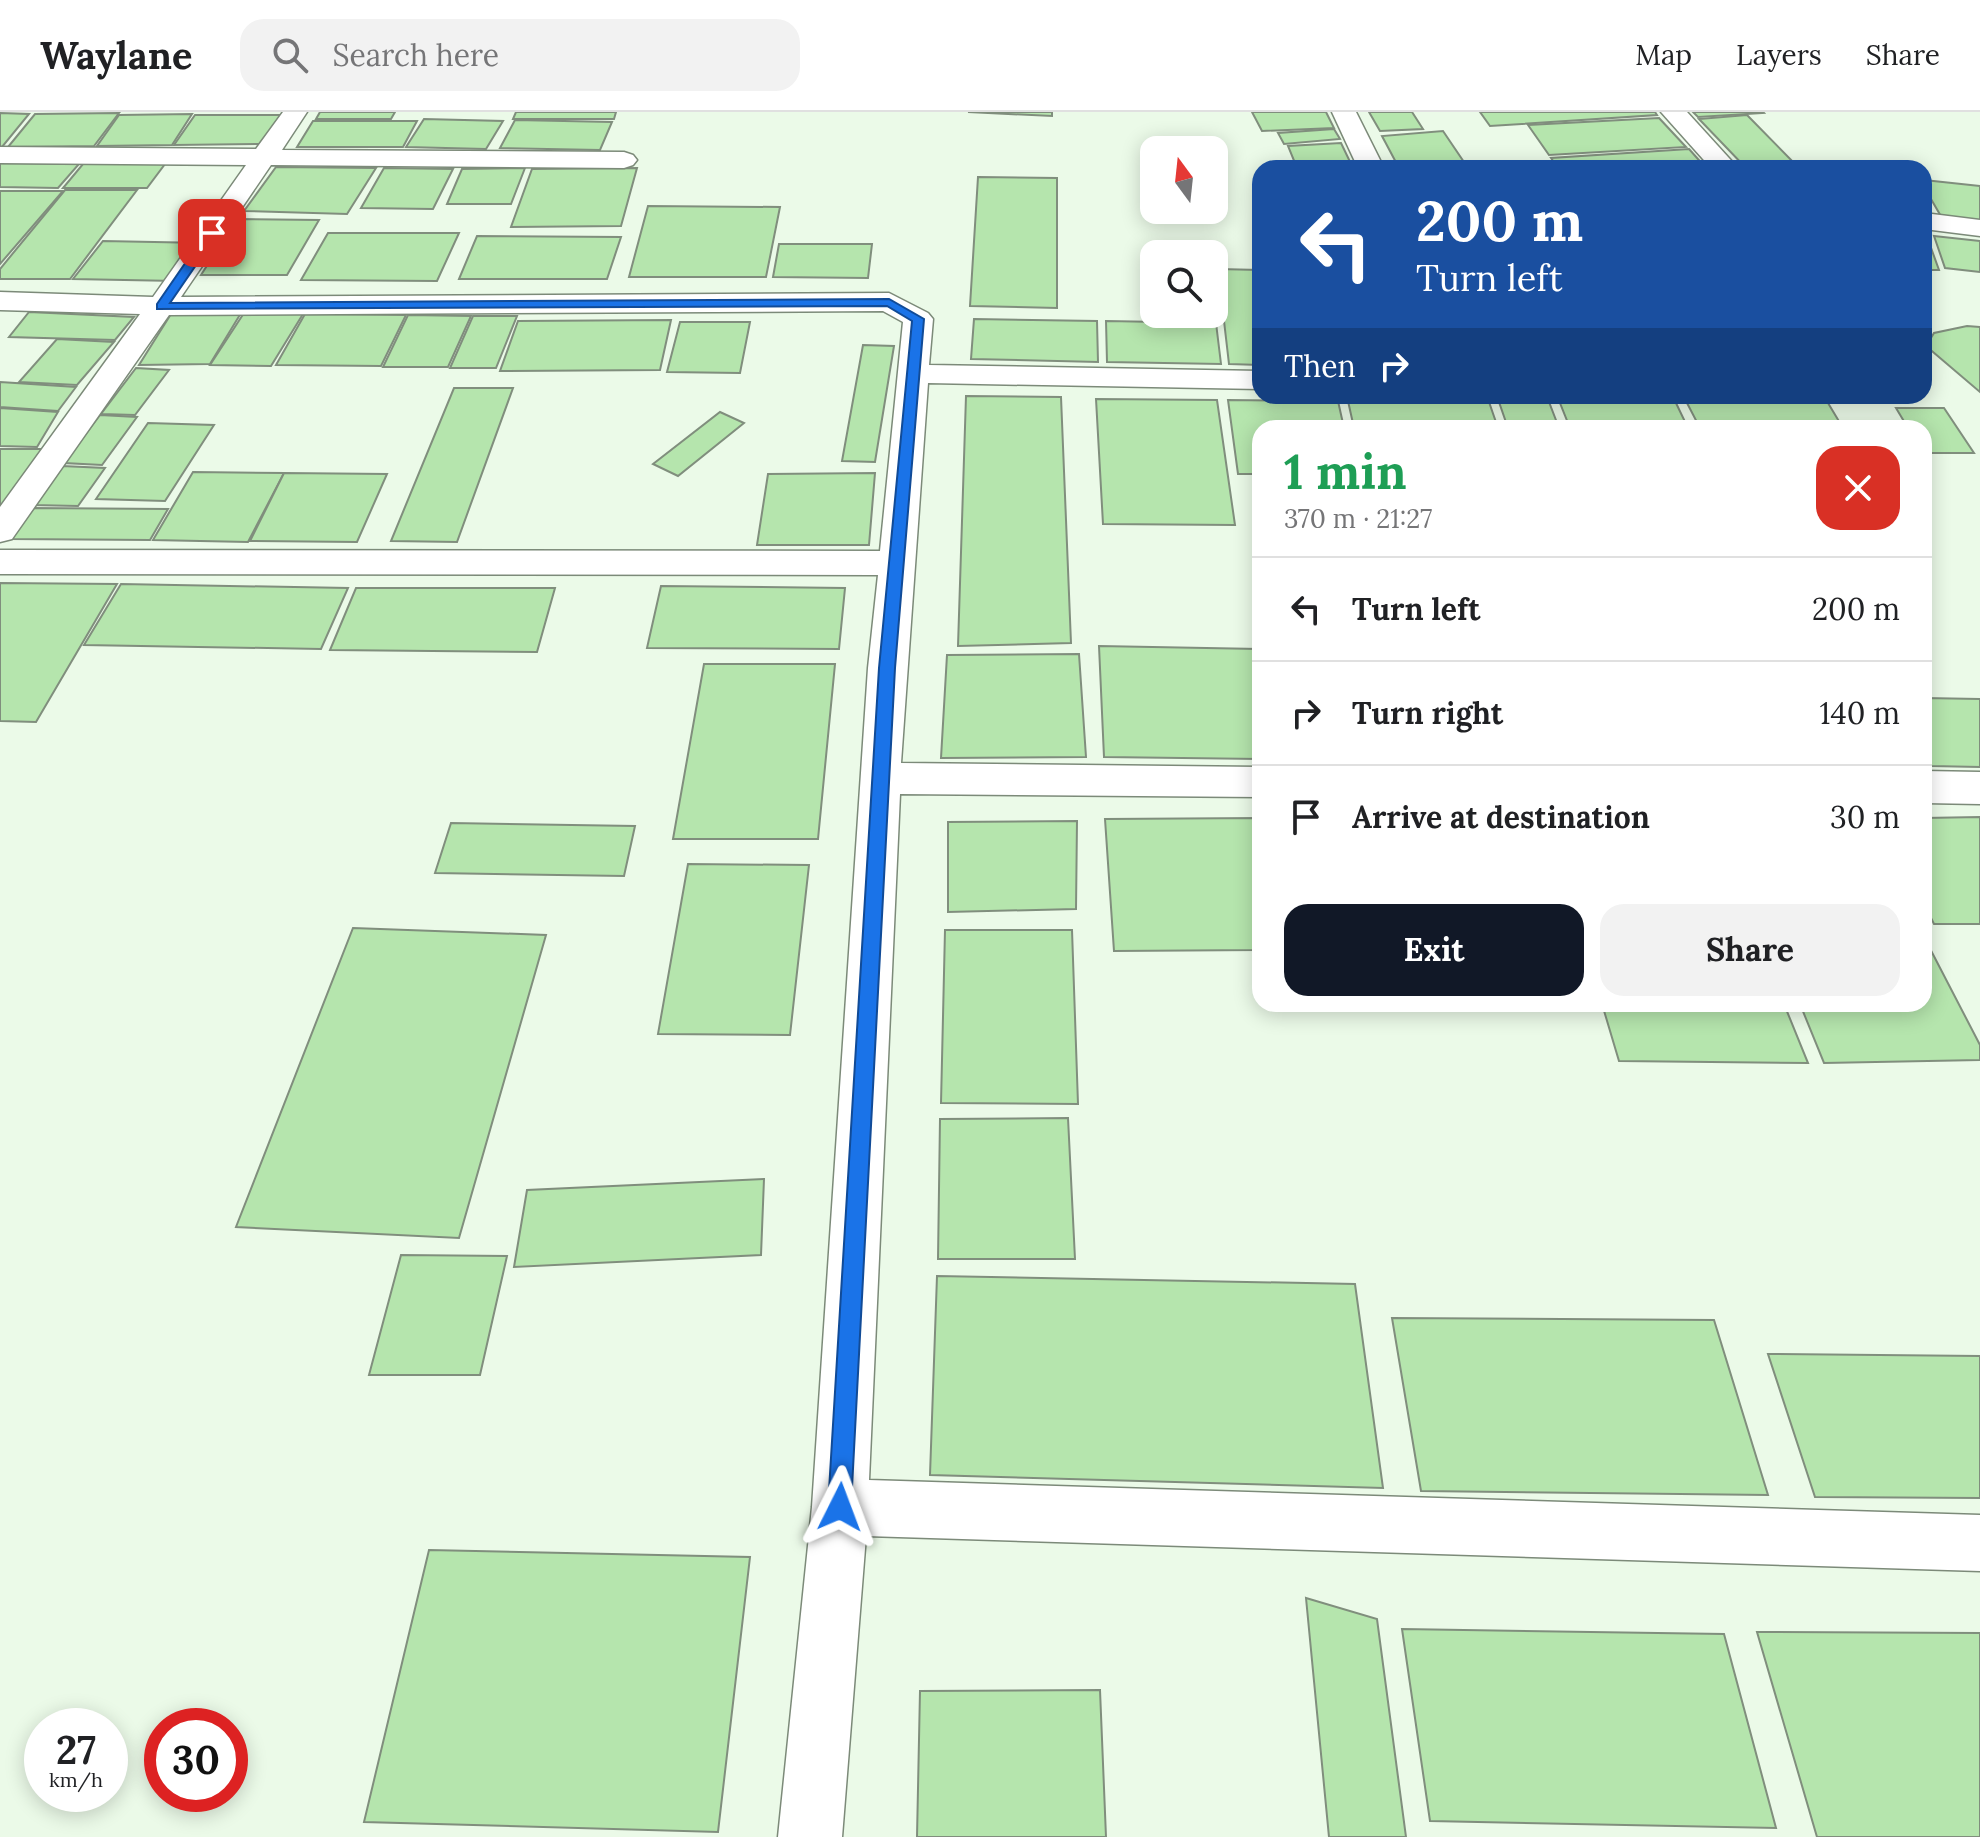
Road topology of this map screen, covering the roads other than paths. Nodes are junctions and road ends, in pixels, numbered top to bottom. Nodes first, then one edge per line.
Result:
1 (295, 112) edge
2 (1344, 112) edge
3 (1673, 112) edge
4 (0, 155) edge
5 (263, 159) junction
6 (624, 160) dead end
7 (1367, 160) edge
8 (1718, 160) edge
9 (1932, 222) edge
10 (1980, 228) edge
11 (0, 301) edge
12 (161, 306) junction
13 (912, 374) junction
14 (1252, 380) edge
15 (0, 531) edge
16 (0, 562) edge
17 (895, 563) junction
18 (881, 778) junction
19 (1252, 782) edge
20 (1932, 787) edge
21 (1980, 788) edge
22 (840, 1507) junction
23 (1980, 1543) edge
24 (810, 1837) edge

1 - 5 street
2 - 7 street
3 - 8 street
4 - 5 street
5 - 6 street
5 - 12 street
9 - 10 street
11 - 12 street
12 - 13 street
12 - 15 street
13 - 14 street
13 - 17 street
16 - 17 street
17 - 18 street
18 - 19 street
18 - 22 street
20 - 21 street
22 - 23 street
22 - 24 street

